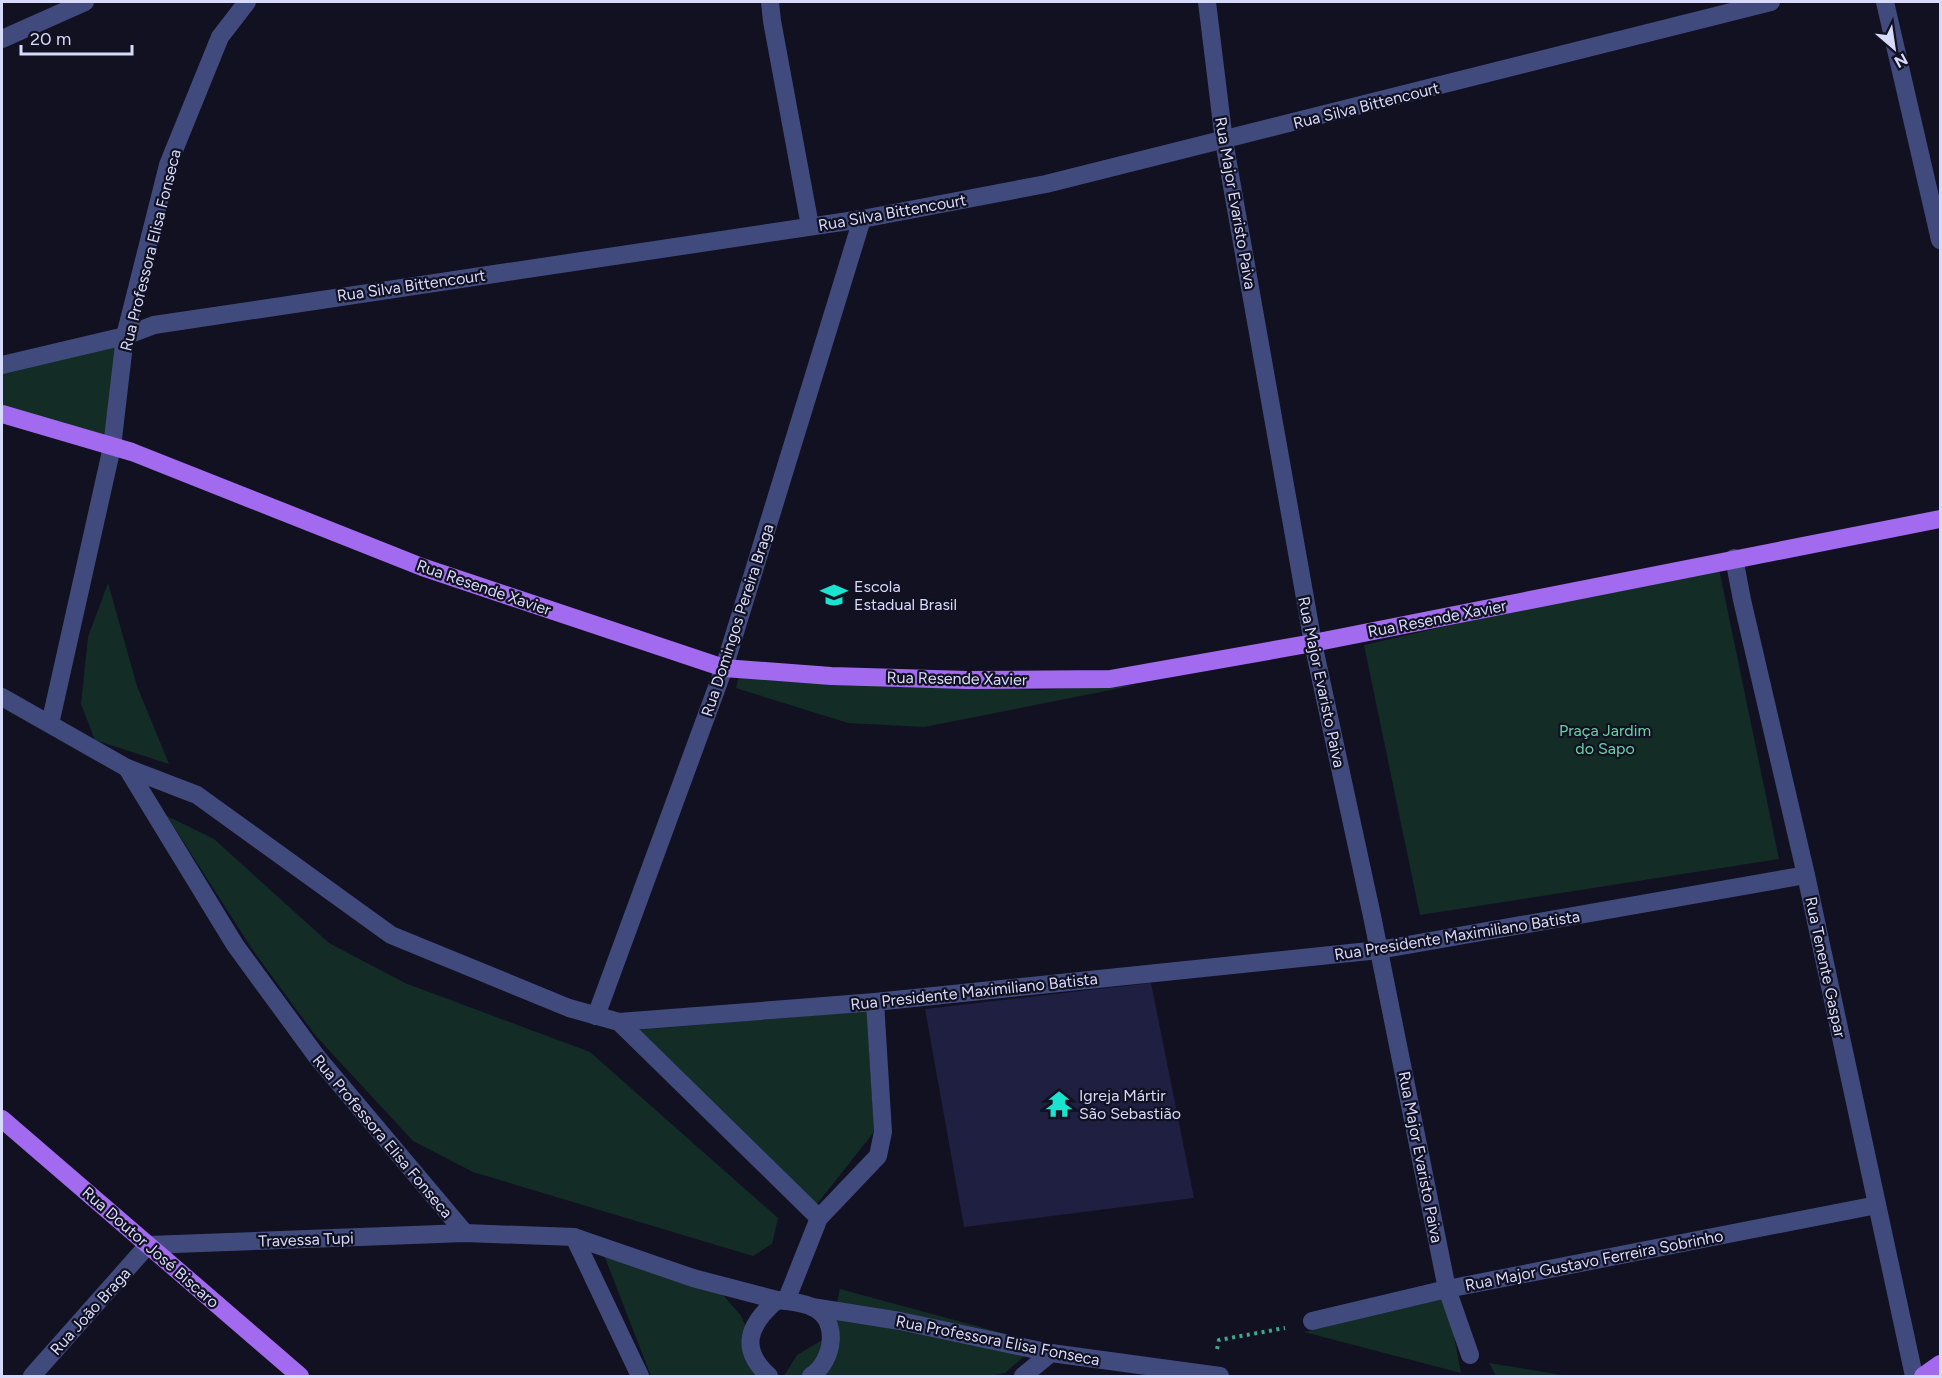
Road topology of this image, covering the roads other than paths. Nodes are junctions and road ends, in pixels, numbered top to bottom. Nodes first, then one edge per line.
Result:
1 (86, 2) edge
2 (247, 2) edge
3 (770, 2) edge
4 (1207, 2) edge
5 (1771, 2) edge
6 (1885, 2) edge
7 (2, 39) edge
8 (1224, 141) junction
9 (862, 219) junction
10 (810, 226) junction
11 (1941, 240) edge
12 (125, 336) junction
13 (2, 365) edge
14 (2, 414) edge
15 (112, 447) junction
16 (1941, 519) edge
17 (1734, 558) junction
18 (1313, 643) junction
19 (724, 668) junction
20 (2, 697) edge
21 (50, 724) junction
22 (127, 768) junction
23 (1806, 875) junction
24 (1379, 950) junction
25 (875, 1002) junction
26 (596, 1016) junction
27 (619, 1022) junction
28 (2, 1119) edge
29 (1877, 1205) junction
30 (819, 1218) junction
31 (465, 1233) junction
32 (574, 1237) junction
33 (148, 1245) junction
34 (1447, 1289) junction
35 (781, 1301) junction
36 (812, 1306) junction
37 (1312, 1321) road end
38 (1051, 1353) junction
39 (1470, 1355) dead end
40 (1941, 1364) edge
41 (1216, 1376) edge
42 (32, 1377) edge
43 (300, 1377) edge
44 (640, 1377) edge
45 (769, 1377) edge
46 (811, 1377) edge
47 (1023, 1377) edge
48 (1914, 1377) edge
49 (1923, 1377) edge

1 - 7 street
2 - 12 street, Rua Professora Elisa Fonseca
3 - 10 street
4 - 8 street, Rua Major Evaristo Paiva
5 - 8 street, Rua Silva Bittencourt
6 - 11 street
8 - 9 street, Rua Silva Bittencourt
8 - 18 street, Rua Major Evaristo Paiva
9 - 10 street, Rua Silva Bittencourt
9 - 19 street, Rua Domingos Pereira Braga
10 - 12 street, Rua Silva Bittencourt
12 - 13 street, Rua Silva Bittencourt
12 - 15 street, Rua Professora Elisa Fonseca
14 - 15 main road, Rua Resende Xavier
15 - 19 main road, Rua Resende Xavier
15 - 21 street, Rua Professora Elisa Fonseca
16 - 17 main road, Rua Resende Xavier
17 - 18 main road, Rua Resende Xavier
17 - 23 street, Rua Tenente Gaspar
18 - 19 main road, Rua Resende Xavier
18 - 24 street, Rua Major Evaristo Paiva
19 - 26 street, Rua Domingos Pereira Braga
20 - 21 street, Rua Presidente Maximiliano Batista
21 - 22 street, Rua Presidente Maximiliano Batista
22 - 26 street, Rua Presidente Maximiliano Batista
22 - 31 street, Rua Professora Elisa Fonseca
23 - 24 street, Rua Presidente Maximiliano Batista
23 - 29 street, Rua Tenente Gaspar
24 - 25 street, Rua Presidente Maximiliano Batista
24 - 34 street, Rua Major Evaristo Paiva
25 - 27 street, Rua Presidente Maximiliano Batista
25 - 30 street
26 - 27 street, Rua Presidente Maximiliano Batista
27 - 30 street
28 - 33 main road, Rua Doutor José Biscaro
29 - 34 street, Rua Major Gustavo Ferreira Sobrinho
29 - 48 street, Rua Tenente Gaspar
30 - 35 street
31 - 32 street, Rua Professora Elisa Fonseca
31 - 33 street, Travessa Tupi
32 - 35 street, Rua Professora Elisa Fonseca
32 - 44 street
33 - 42 street, Rua João Braga
33 - 43 main road, Rua Doutor José Biscaro
34 - 37 street, Rua Major Gustavo Ferreira Sobrinho
34 - 39 street, Rua Major Evaristo Paiva
35 - 36 street, Rua Professora Elisa Fonseca
35 - 45 street
36 - 38 street, Rua Professora Elisa Fonseca
36 - 46 street
38 - 41 street, Rua Professora Elisa Fonseca
38 - 47 street
40 - 49 main road

